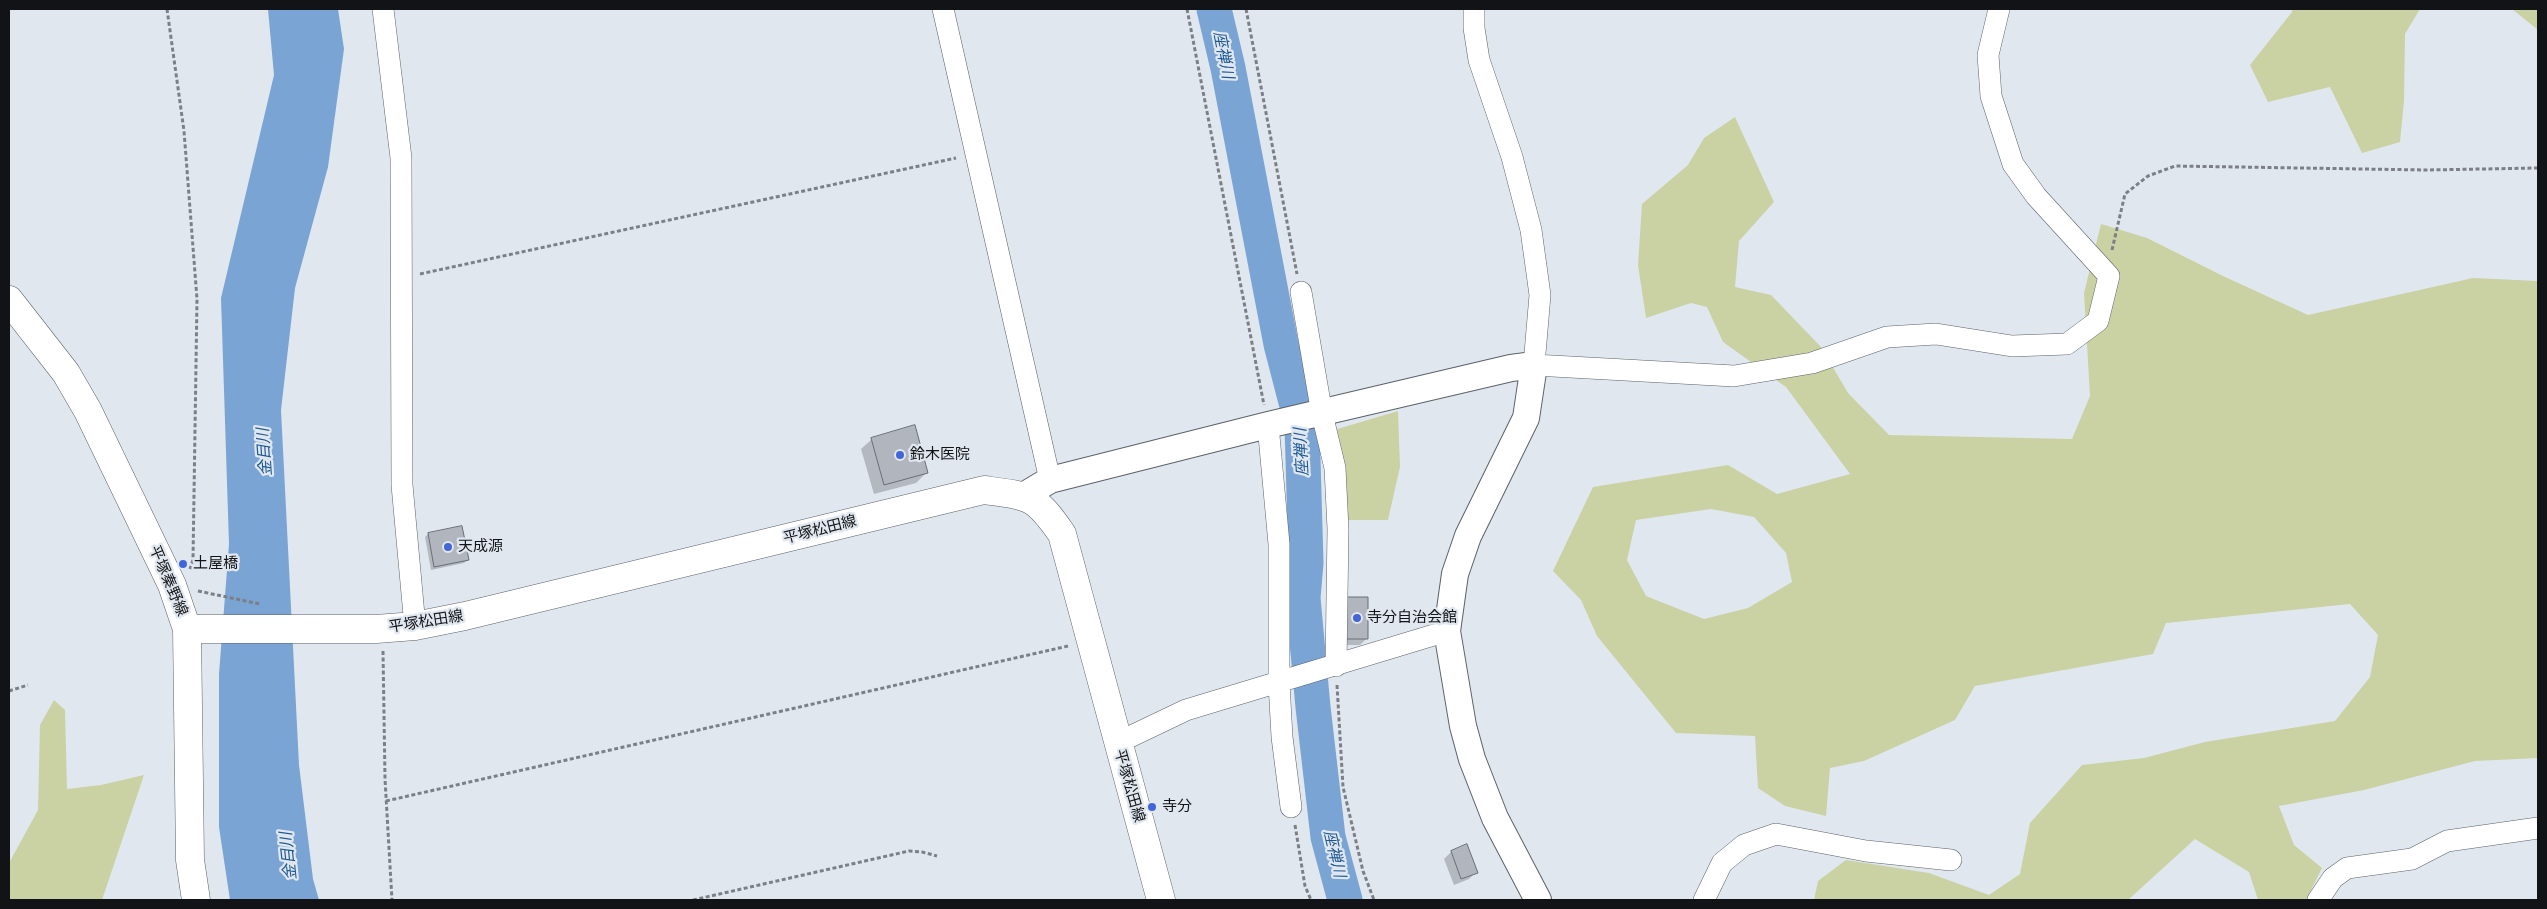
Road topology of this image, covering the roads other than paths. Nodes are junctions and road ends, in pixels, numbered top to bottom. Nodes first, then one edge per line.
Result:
1 (383, 9) edge
2 (942, 9) edge
3 (1474, 9) edge
4 (1999, 9) edge
5 (1301, 292) road end
6 (9, 300) edge
7 (1534, 365) junction
8 (1322, 414) junction
9 (1268, 425) junction
10 (1050, 480) junction
11 (1025, 495) junction
12 (415, 626) junction
13 (187, 629) junction
14 (1447, 631) junction
15 (1336, 666) junction
16 (1281, 682) junction
17 (1117, 744) junction
18 (1291, 807) road end
19 (2538, 828) edge
20 (1951, 860) dead end
21 (196, 900) edge
22 (1161, 900) edge
23 (1538, 900) edge
24 (1704, 900) edge
25 (2318, 900) edge

1 - 12 street
2 - 10 street
3 - 7 street
4 - 7 street
5 - 8 street
6 - 13 main road, 平塚秦野線
7 - 8 street
7 - 14 street
8 - 9 street
8 - 15 street
9 - 10 street
9 - 16 street
10 - 11 street
11 - 12 main road, 平塚松田線
11 - 17 main road, 平塚松田線
12 - 13 main road, 平塚松田線
13 - 21 main road, 平塚秦野線
14 - 15 street
14 - 23 street
15 - 16 street
16 - 17 street
16 - 18 street
17 - 22 main road, 平塚松田線
19 - 25 street
20 - 24 street

